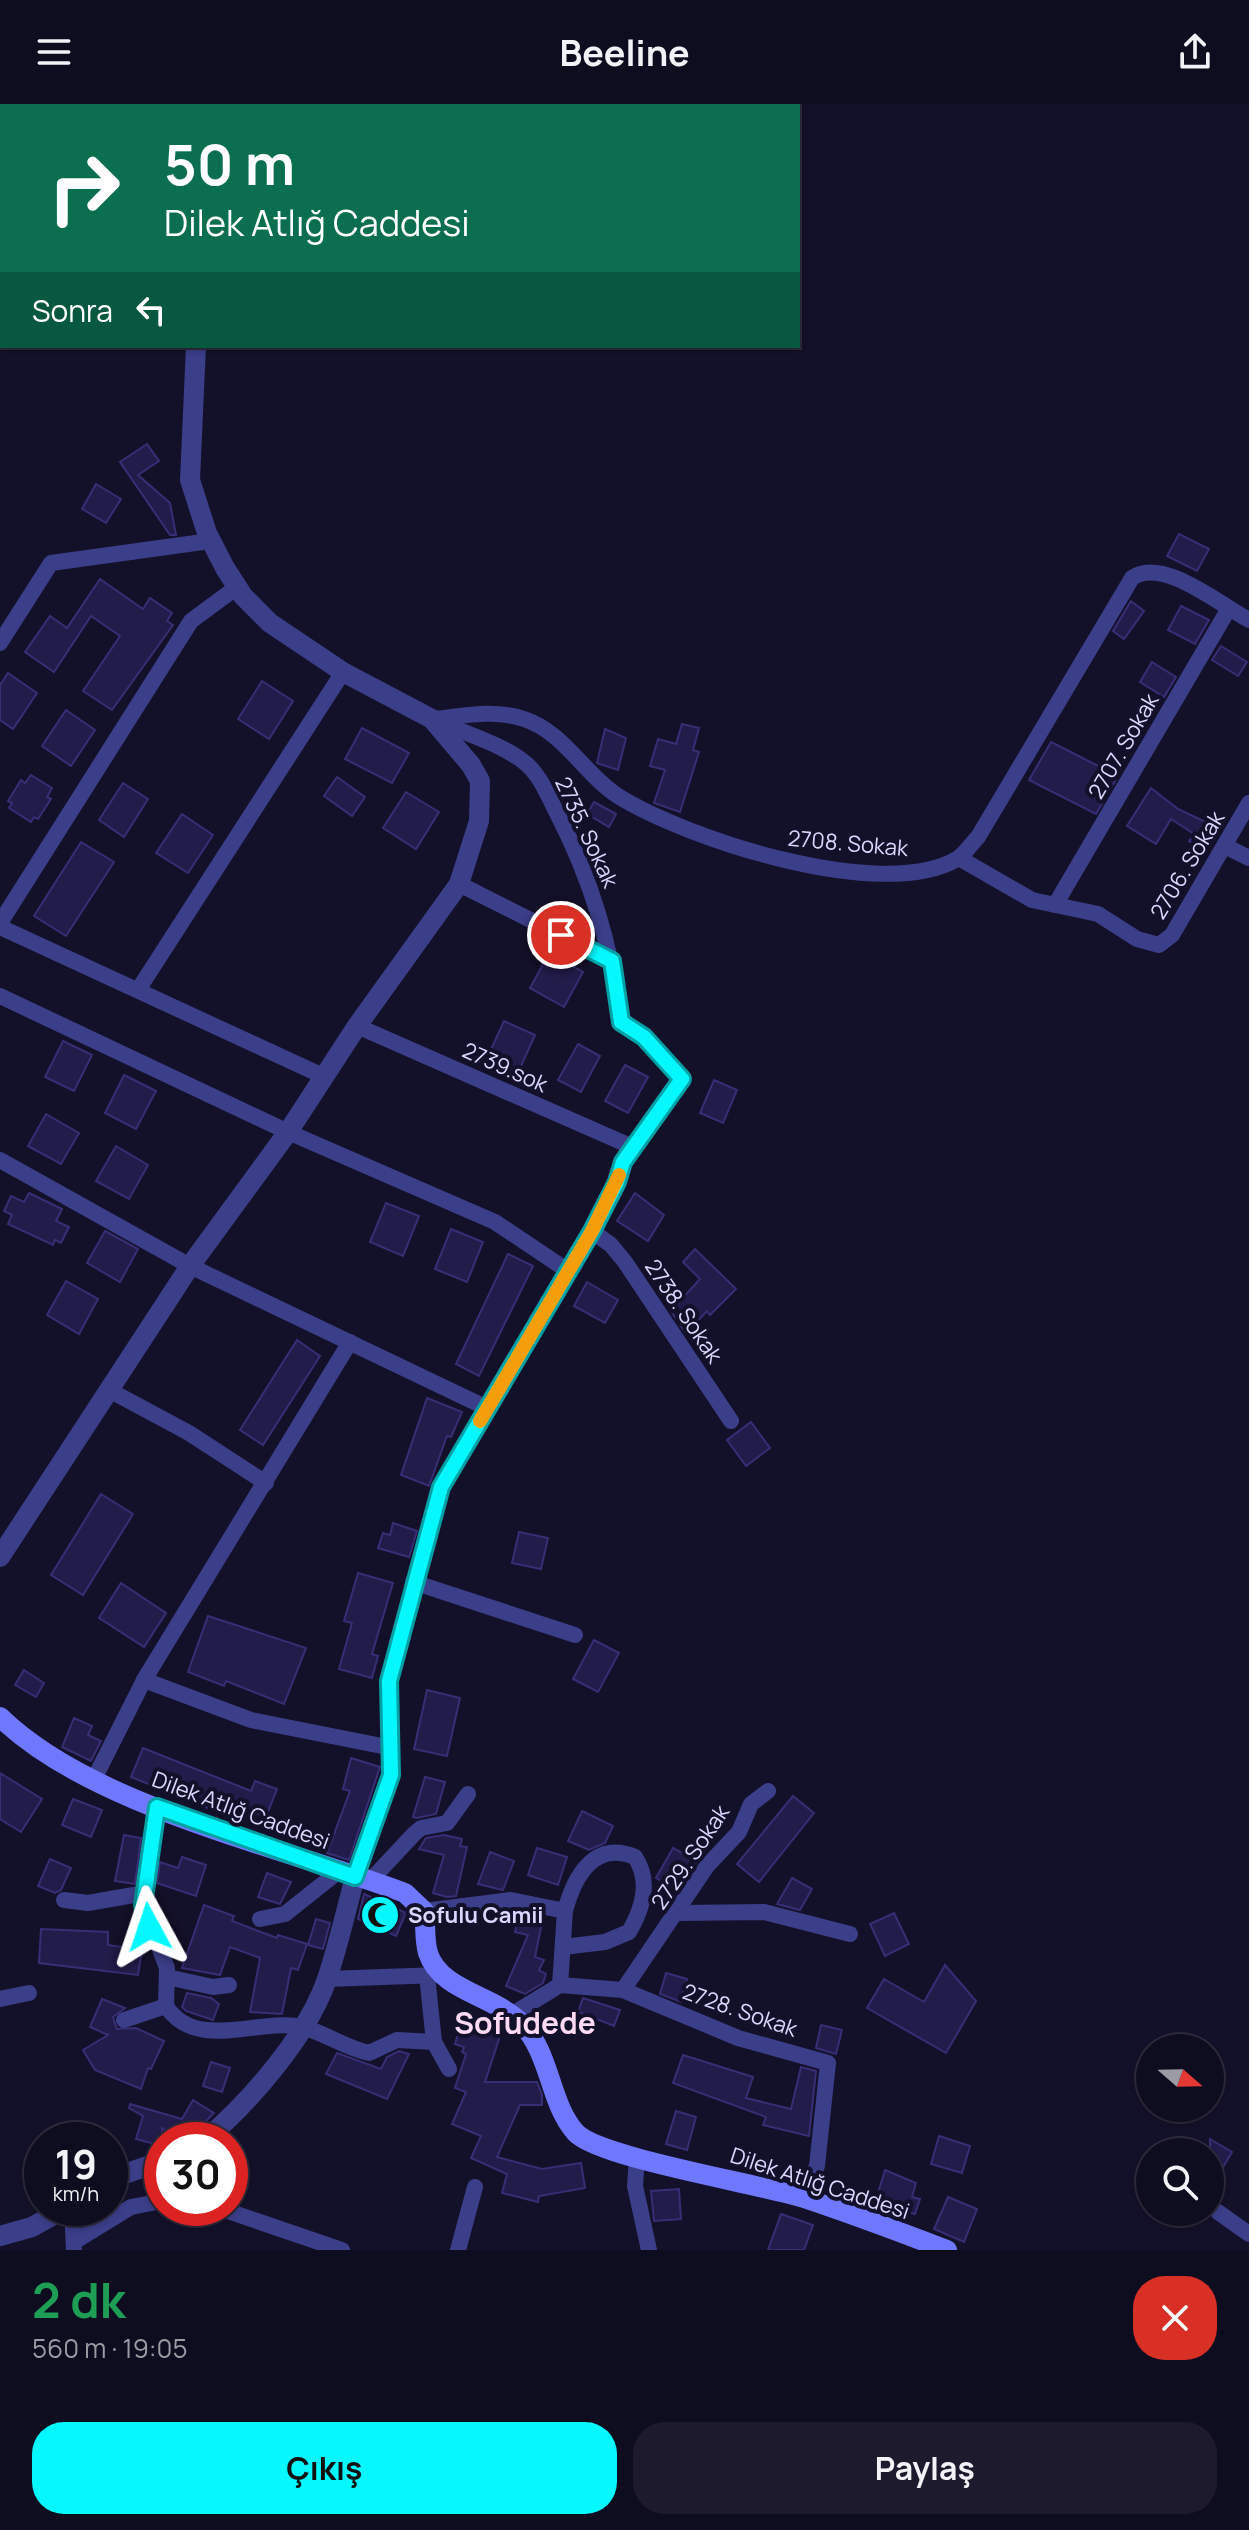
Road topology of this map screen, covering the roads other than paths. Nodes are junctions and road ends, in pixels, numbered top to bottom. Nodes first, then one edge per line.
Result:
1 (196, 348) edge
2 (210, 541) junction
3 (237, 587) junction
4 (1228, 610) junction
5 (1249, 620) edge
6 (0, 643) edge
7 (343, 672) junction
8 (432, 719) junction
9 (1249, 803) edge
10 (1225, 846) junction
11 (959, 858) junction
12 (1249, 858) edge
13 (459, 884) junction
14 (1055, 905) junction
15 (0, 925) edge
16 (612, 961) junction
17 (138, 990) junction
18 (0, 996) edge
19 (357, 1026) junction
20 (323, 1076) junction
21 (288, 1132) junction
22 (635, 1148) junction
23 (0, 1160) edge
24 (592, 1231) junction
25 (190, 1266) junction
26 (568, 1271) junction
27 (350, 1342) junction
28 (109, 1390) junction
29 (487, 1408) junction
30 (731, 1421) dead end
31 (266, 1483) junction
32 (0, 1557) edge
33 (413, 1582) junction
34 (575, 1635) dead end
35 (144, 1680) junction
36 (0, 1717) edge
37 (392, 1748) junction
38 (94, 1779) junction
39 (768, 1791) dead end
40 (468, 1794) dead end
41 (157, 1807) junction
42 (355, 1877) junction
43 (145, 1893) junction
44 (64, 1900) dead end
45 (424, 1911) junction
46 (565, 1911) junction
47 (679, 1913) junction
48 (260, 1919) dead end
49 (850, 1934) dead end
50 (563, 1947) junction
51 (433, 1975) junction
52 (167, 1977) junction
53 (327, 1979) junction
54 (229, 1985) dead end
55 (560, 1985) junction
56 (623, 1990) junction
57 (29, 1993) dead end
58 (0, 1999) edge
59 (166, 2006) junction
60 (511, 2015) junction
61 (124, 2020) dead end
62 (303, 2027) junction
63 (434, 2042) junction
64 (449, 2069) dead end
65 (222, 2122) edge
66 (637, 2158) junction
67 (475, 2187) dead end
68 (802, 2198) junction
69 (144, 2204) edge
70 (1224, 2216) edge
71 (248, 2218) edge
72 (34, 2226) edge
73 (71, 2226) edge
74 (1249, 2234) edge
75 (0, 2236) edge
76 (74, 2246) edge
77 (342, 2250) edge
78 (458, 2250) edge
79 (649, 2250) edge
80 (947, 2250) edge

1 - 2 street
2 - 3 street
2 - 6 street
3 - 7 street
3 - 15 street
4 - 5 street
4 - 11 street
4 - 14 street, 2707. Sokak
7 - 8 street
7 - 17 street
8 - 11 street, 2708. Sokak
8 - 13 street
8 - 16 street, 2735. Sokak
9 - 10 street, 2706. Sokak
10 - 12 street
10 - 14 street, 2706. Sokak
11 - 14 street
13 - 16 street
13 - 19 street
15 - 17 street
16 - 22 street, 2735. Sokak
17 - 20 street
18 - 21 street
19 - 20 street
19 - 22 street, 2739.sok
20 - 21 street
21 - 25 street
21 - 26 street
22 - 24 street, 2735. Sokak
23 - 25 street
24 - 26 street, 2735. Sokak
24 - 30 street, 2738. Sokak
25 - 27 street
25 - 28 street
26 - 29 street, 2735. Sokak
27 - 29 street
27 - 31 street
28 - 31 street
28 - 32 street
29 - 33 street, 2735. Sokak
31 - 35 street
33 - 34 street
33 - 37 street, 2735. Sokak
35 - 37 street
35 - 38 street
36 - 38 main road, Dilek Atlığ Caddesi
37 - 42 street, 2735. Sokak
38 - 41 main road, Dilek Atlığ Caddesi
39 - 47 street, 2729. Sokak
40 - 42 street
41 - 42 main road, Dilek Atlığ Caddesi
41 - 43 street
42 - 45 main road, Dilek Atlığ Caddesi
42 - 48 street
42 - 53 street
43 - 44 street
43 - 52 street
45 - 46 street
45 - 51 main road
46 - 50 street
46 - 50 street
47 - 49 street
47 - 56 street, 2729. Sokak
50 - 55 street
51 - 53 street
51 - 60 main road, Dilek Atlığ Caddesi
51 - 63 street
52 - 54 street
52 - 59 street
53 - 62 street
55 - 56 street, 2728. Sokak
55 - 60 street
56 - 68 street, 2728. Sokak
57 - 58 street
59 - 61 street
59 - 62 street
60 - 66 main road, Dilek Atlığ Caddesi
62 - 63 street
62 - 65 street
63 - 64 street
66 - 68 main road, Dilek Atlığ Caddesi
66 - 79 street
67 - 78 street
68 - 80 main road, Dilek Atlığ Caddesi
69 - 76 street
70 - 74 street
71 - 77 street
72 - 75 street
73 - 76 street

